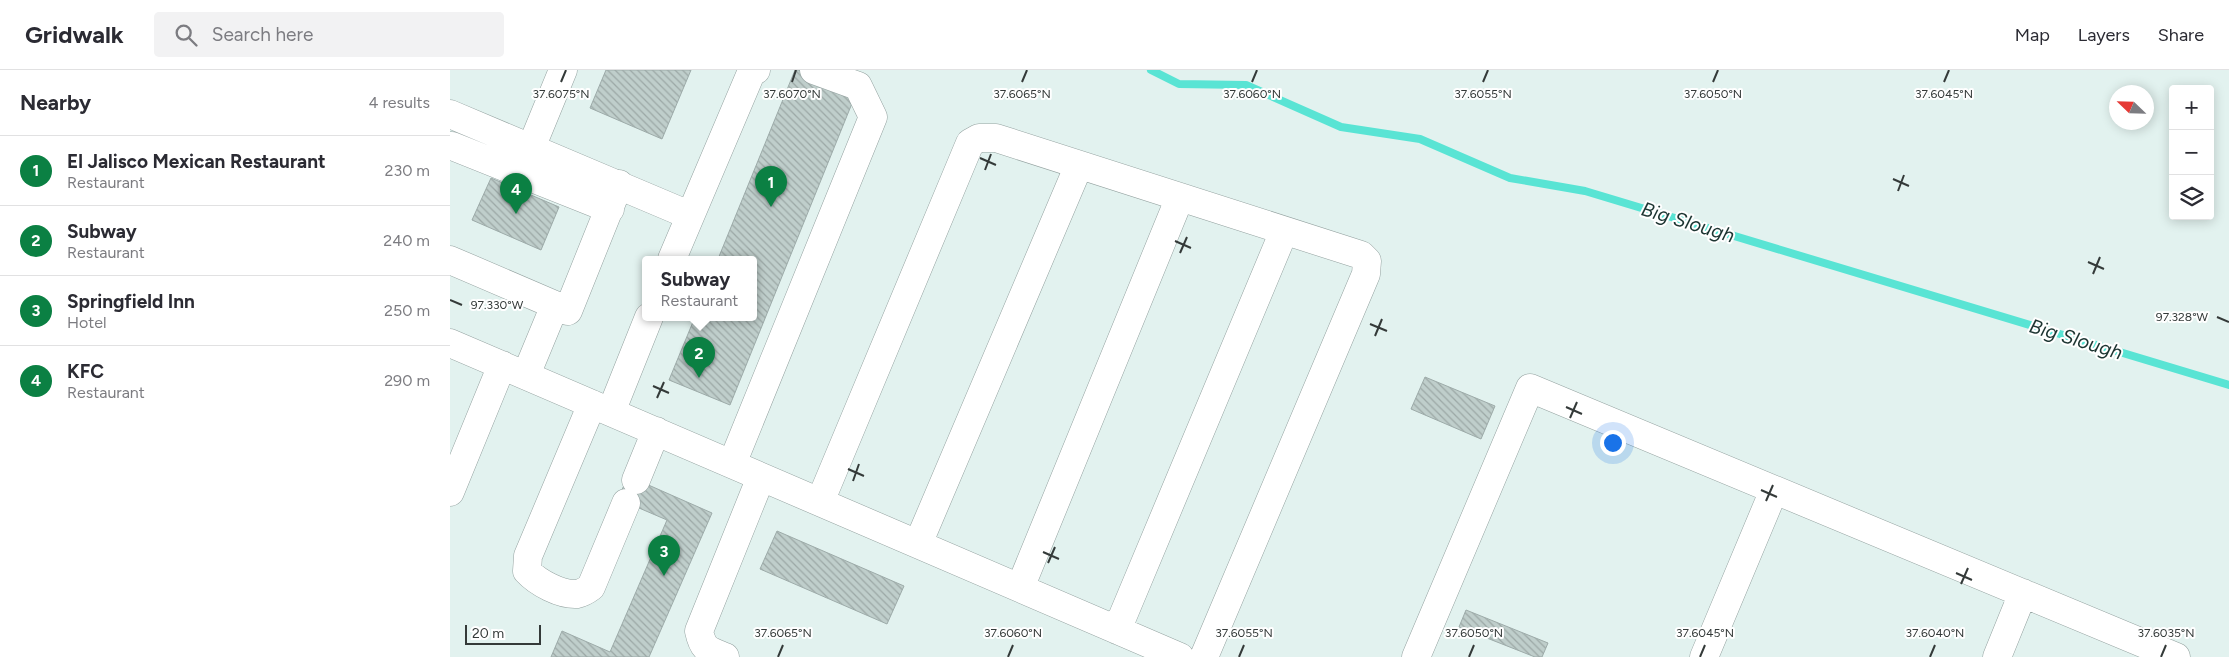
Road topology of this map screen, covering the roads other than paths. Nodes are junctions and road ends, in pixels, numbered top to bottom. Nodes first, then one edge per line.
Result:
1 (563, 70) edge
2 (756, 70) edge
3 (814, 70) edge
4 (456, 117) edge
5 (451, 148) edge
6 (531, 148) junction
7 (1079, 165) junction
8 (619, 184) junction
9 (1180, 197) junction
10 (610, 209) junction
11 (689, 215) junction
12 (1284, 231) junction
13 (673, 256) edge
14 (450, 260) edge
15 (554, 305) junction
16 (647, 321) edge
17 (450, 343) edge
18 (514, 370) junction
19 (601, 408) junction
20 (656, 431) junction
21 (460, 440) edge
22 (732, 464) junction
23 (761, 477) junction
24 (1774, 490) junction
25 (450, 492) edge
26 (820, 502) junction
27 (918, 544) junction
28 (1020, 588) junction
29 (2023, 593) junction
30 (1117, 630) junction
31 (725, 657) edge
32 (1180, 657) edge
33 (1204, 657) edge
34 (1416, 657) edge
35 (1704, 657) edge
36 (1997, 657) edge
37 (2176, 657) edge

1 - 6 lane
2 - 11 lane
3 - 22 lane
4 - 5 lane
4 - 6 lane
5 - 10 lane
6 - 8 lane
7 - 9 lane
7 - 26 lane
7 - 27 lane
8 - 10 lane
8 - 11 lane
9 - 12 lane
9 - 28 lane
10 - 15 lane
11 - 13 lane
12 - 30 lane
12 - 33 lane
14 - 15 lane
15 - 18 lane
16 - 19 lane
17 - 18 lane
18 - 19 lane
18 - 21 lane
19 - 20 lane
19 - 20 lane
20 - 22 lane
21 - 25 lane
22 - 23 lane
23 - 26 lane
23 - 31 lane
24 - 29 lane
24 - 34 lane
24 - 35 lane
26 - 27 lane
27 - 28 lane
28 - 30 lane
29 - 36 lane
29 - 37 lane
30 - 32 lane

